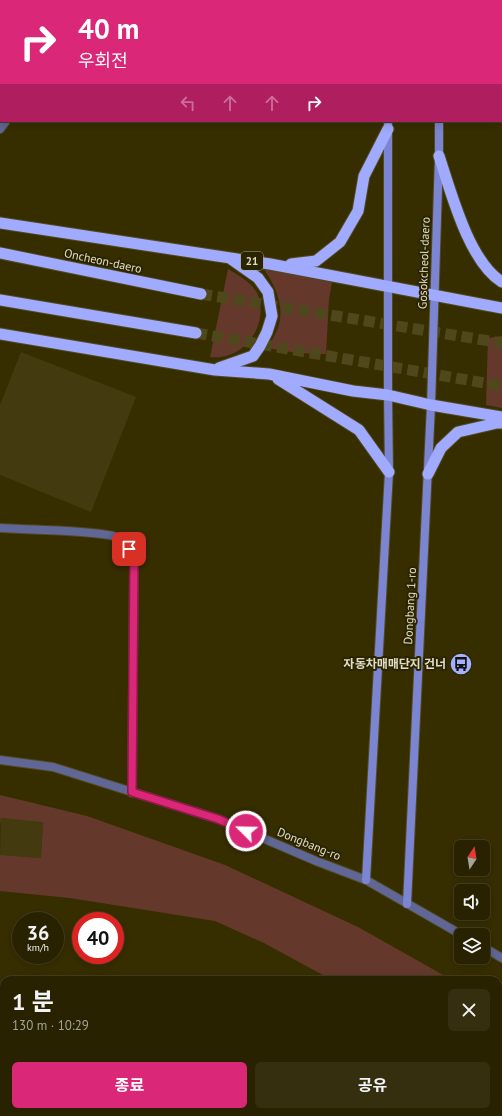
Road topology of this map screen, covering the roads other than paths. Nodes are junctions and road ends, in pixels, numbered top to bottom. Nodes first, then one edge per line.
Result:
1 (439, 122) edge
2 (388, 125) edge
3 (439, 156) junction
4 (0, 223) edge
5 (0, 253) edge
6 (229, 257) junction
7 (270, 264) junction
8 (502, 282) edge
9 (388, 286) junction
10 (201, 294) tunnel mouth
11 (435, 296) junction
12 (0, 300) edge
13 (502, 308) edge
14 (196, 333) tunnel mouth
15 (0, 334) edge
16 (215, 370) junction
17 (269, 374) junction
18 (388, 395) junction
19 (431, 405) junction
20 (502, 417) edge
21 (502, 423) edge
22 (389, 472) junction
23 (428, 474) junction
24 (0, 528) edge
25 (0, 760) edge
26 (132, 792) junction
27 (366, 880) junction
28 (407, 904) junction
29 (454, 930) edge
30 (490, 951) edge
31 (502, 958) edge

1 - 3 main road, Gosokcheol-daero
2 - 7 highway
2 - 9 main road
3 - 8 highway
3 - 11 main road, Gosokcheol-daero
4 - 6 highway, 21
5 - 10 highway, Oncheon-daero
6 - 7 highway, 21
6 - 16 highway
7 - 9 highway, 21
9 - 11 highway, 21
9 - 18 main road
11 - 13 highway, 21
11 - 19 main road, Gosokcheol-daero
12 - 14 highway
15 - 16 highway
16 - 17 highway
17 - 18 highway
17 - 22 highway
18 - 19 highway
18 - 22 main road
19 - 20 highway
19 - 23 main road, Dongbang 1-ro
21 - 23 highway
22 - 27 main road
23 - 28 main road, Dongbang 1-ro
24 - 26 street
25 - 26 street, Dongbang-ro
26 - 27 street, Dongbang-ro
27 - 28 street, Dongbang-ro
28 - 29 street, Dongbang-ro
30 - 31 street

